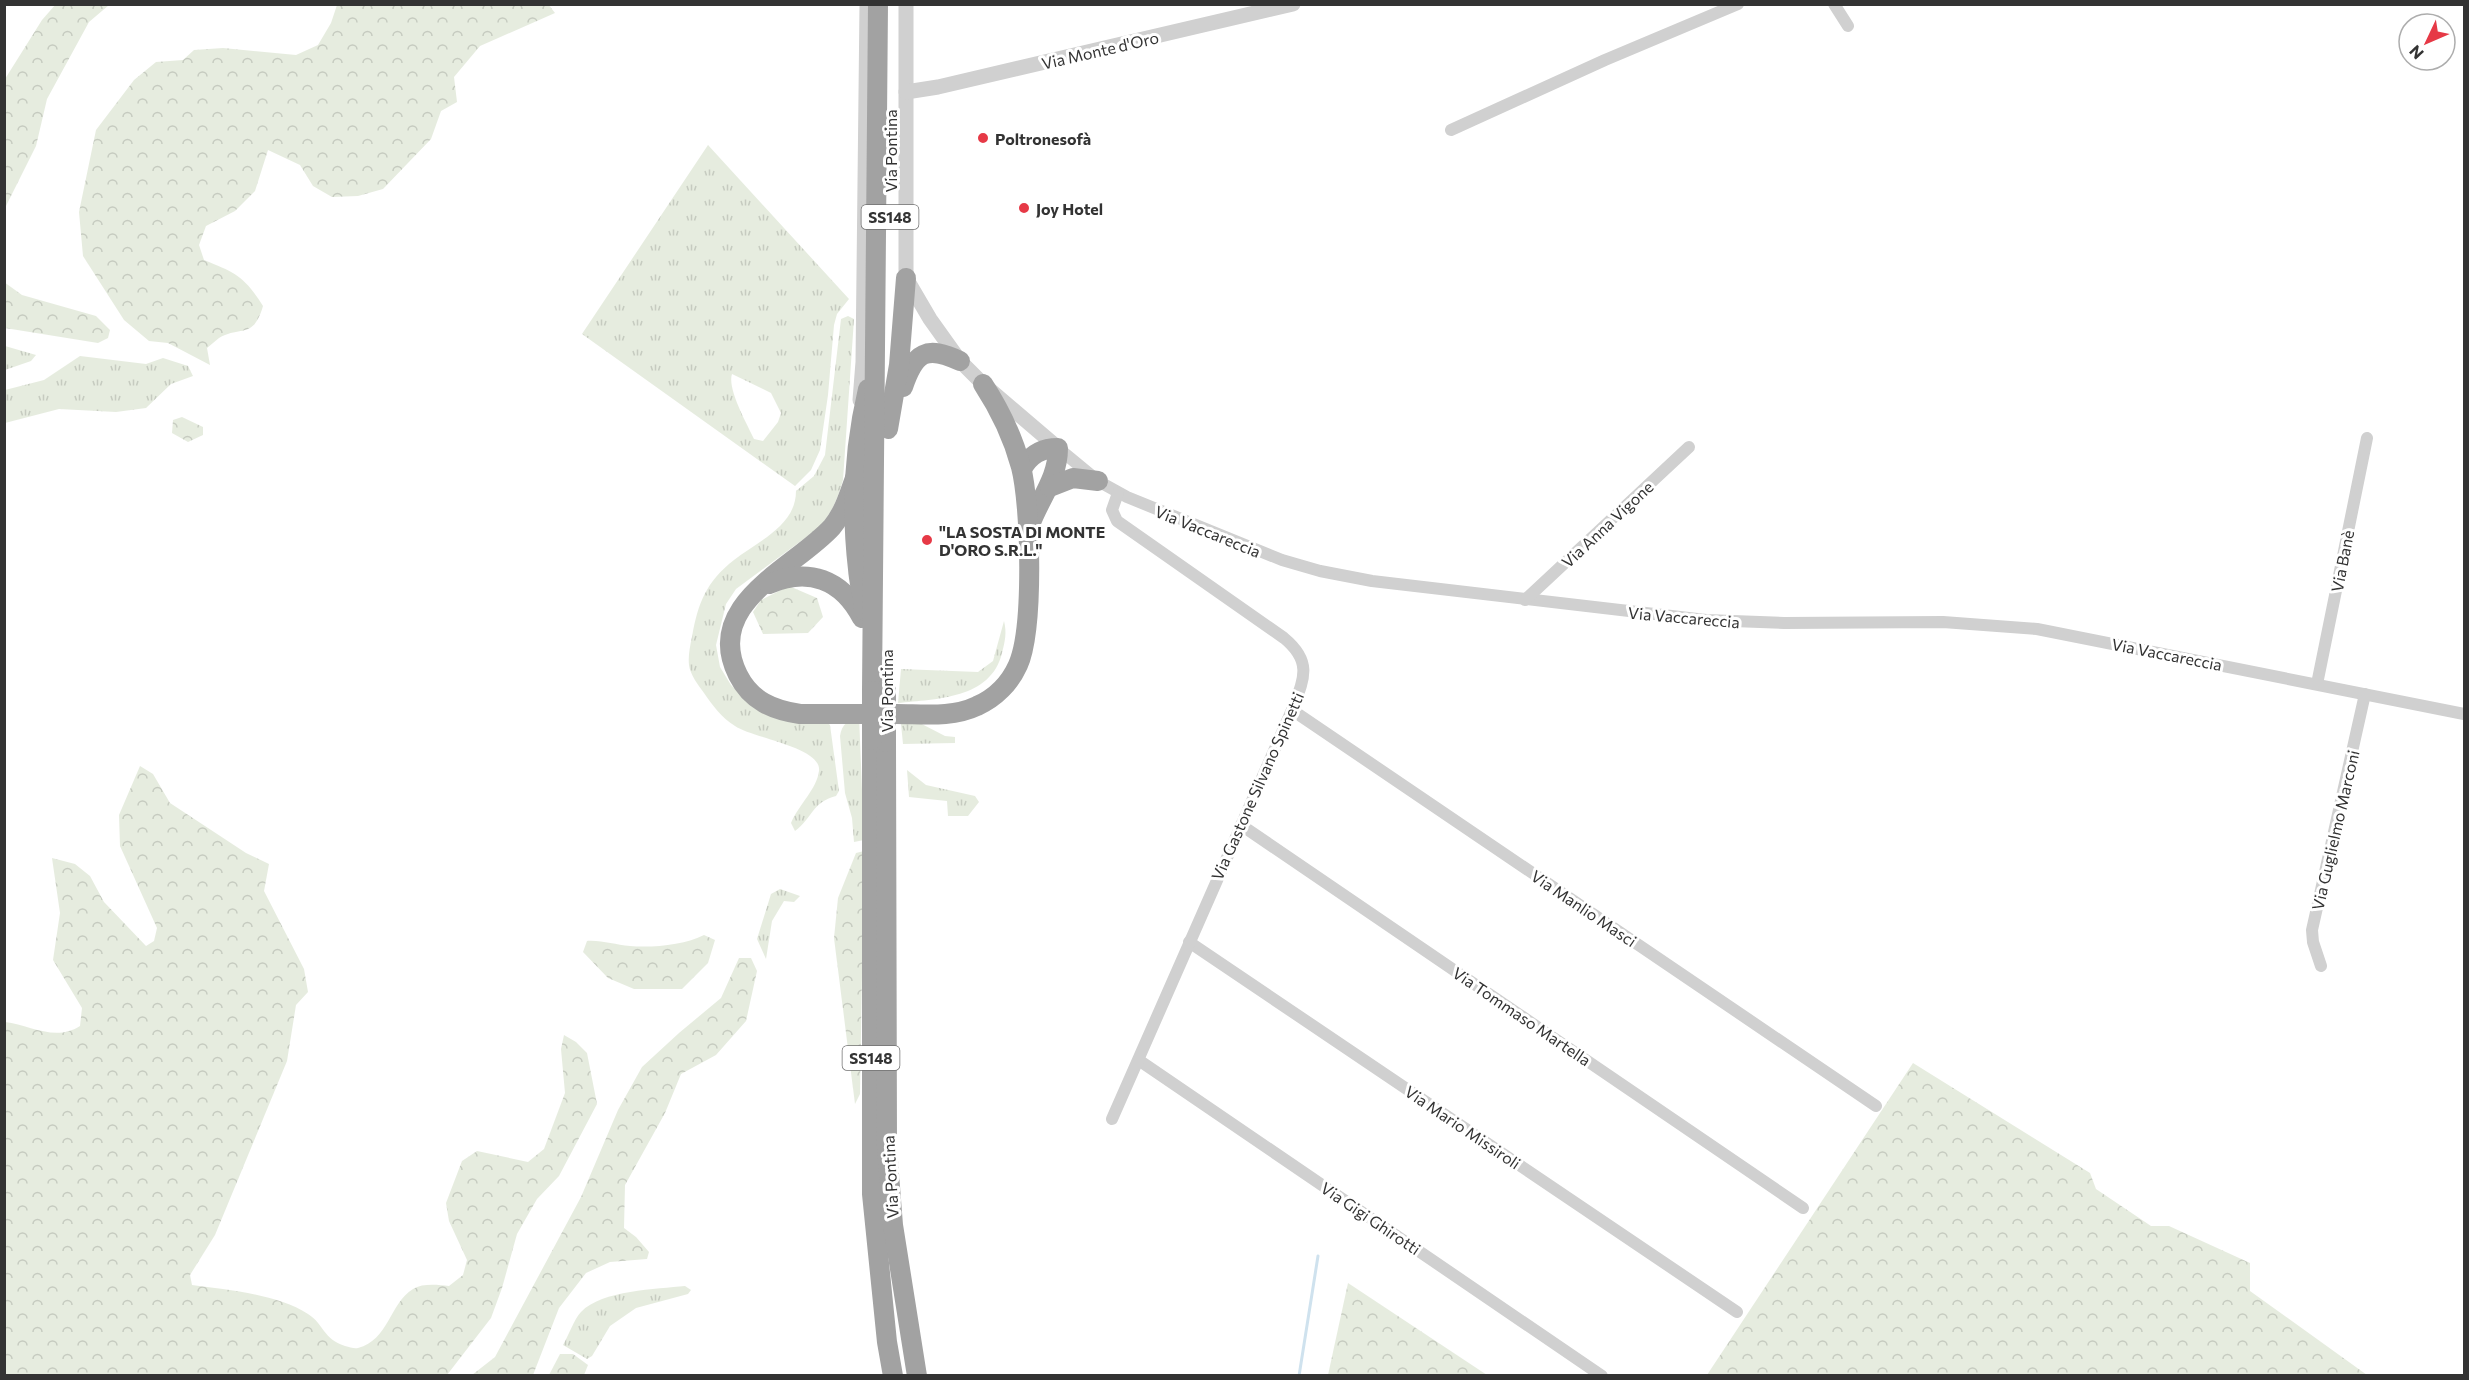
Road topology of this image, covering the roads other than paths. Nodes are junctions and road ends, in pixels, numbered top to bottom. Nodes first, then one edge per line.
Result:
1 (867, 4) edge
2 (878, 4) edge
3 (891, 4) edge
4 (906, 4) edge
5 (1293, 4) edge
6 (1738, 4) edge
7 (1834, 4) edge
8 (1848, 26) dead end
9 (906, 92) junction
10 (1451, 130) dead end
11 (906, 278) junction
12 (876, 351) junction
13 (960, 361) junction
14 (983, 384) junction
15 (859, 428) junction
16 (888, 429) junction
17 (2367, 438) dead end
18 (1689, 447) dead end
19 (1058, 448) junction
20 (1022, 470) junction
21 (855, 477) junction
22 (1098, 481) junction
23 (1050, 487) junction
24 (1118, 493) junction
25 (1029, 527) junction
26 (756, 590) junction
27 (1526, 600) junction
28 (866, 627) junction
29 (2317, 684) junction
30 (879, 690) junction
31 (2365, 694) junction
32 (1292, 710) junction
33 (2464, 714) edge
34 (879, 741) junction
35 (1241, 825) junction
36 (1189, 942) junction
37 (2321, 966) dead end
38 (1140, 1060) junction
39 (1876, 1106) dead end
40 (1112, 1119) dead end
41 (1803, 1208) dead end
42 (1737, 1312) dead end
43 (894, 1376) edge
44 (916, 1376) edge
45 (1602, 1376) edge

1 - 15 street, Via Pontina
2 - 12 highway, Via Pontina / SS148
3 - 16 highway, Via Pontina / SS148
4 - 9 street, Via Pontina
5 - 9 street, Via Monte d'Oro
6 - 10 street
7 - 8 street
9 - 11 street, Via Pontina
11 - 13 street, Via Vaccareccia
11 - 16 highway
12 - 15 highway
12 - 30 highway, Via Pontina / SS148
13 - 14 street, Via Vaccareccia
13 - 16 highway
14 - 19 street, Via Vaccareccia
14 - 20 highway
15 - 21 highway
16 - 30 highway, Via Pontina / SS148
17 - 29 street, Via Banè
18 - 27 street, Via Anna Vigone
19 - 20 highway
19 - 22 street, Via Vaccareccia
19 - 23 highway
20 - 25 highway
21 - 26 highway
21 - 28 highway
22 - 23 highway
22 - 24 street, Via Vaccareccia
23 - 25 highway
24 - 27 street, Via Vaccareccia
24 - 32 street, Via Gastone Silvano Spinetti
25 - 26 highway
26 - 28 highway
27 - 29 street, Via Vaccareccia
28 - 30 highway
29 - 31 street, Via Vaccareccia
30 - 34 highway, Via Pontina / SS148, bridge
31 - 33 street, Via Vaccareccia
31 - 37 street, Via Guglielmo Marconi
32 - 35 street, Via Gastone Silvano Spinetti
32 - 39 street, Via Manlio Masci
34 - 43 highway, Via Pontina / SS148
34 - 44 highway, Via Pontina / SS148
35 - 36 street, Via Gastone Silvano Spinetti
35 - 41 street, Via Tommaso Martella
36 - 38 street, Via Gastone Silvano Spinetti
36 - 42 street, Via Mario Missiroli
38 - 40 street, Via Gastone Silvano Spinetti
38 - 45 street, Via Gigi Ghirotti

